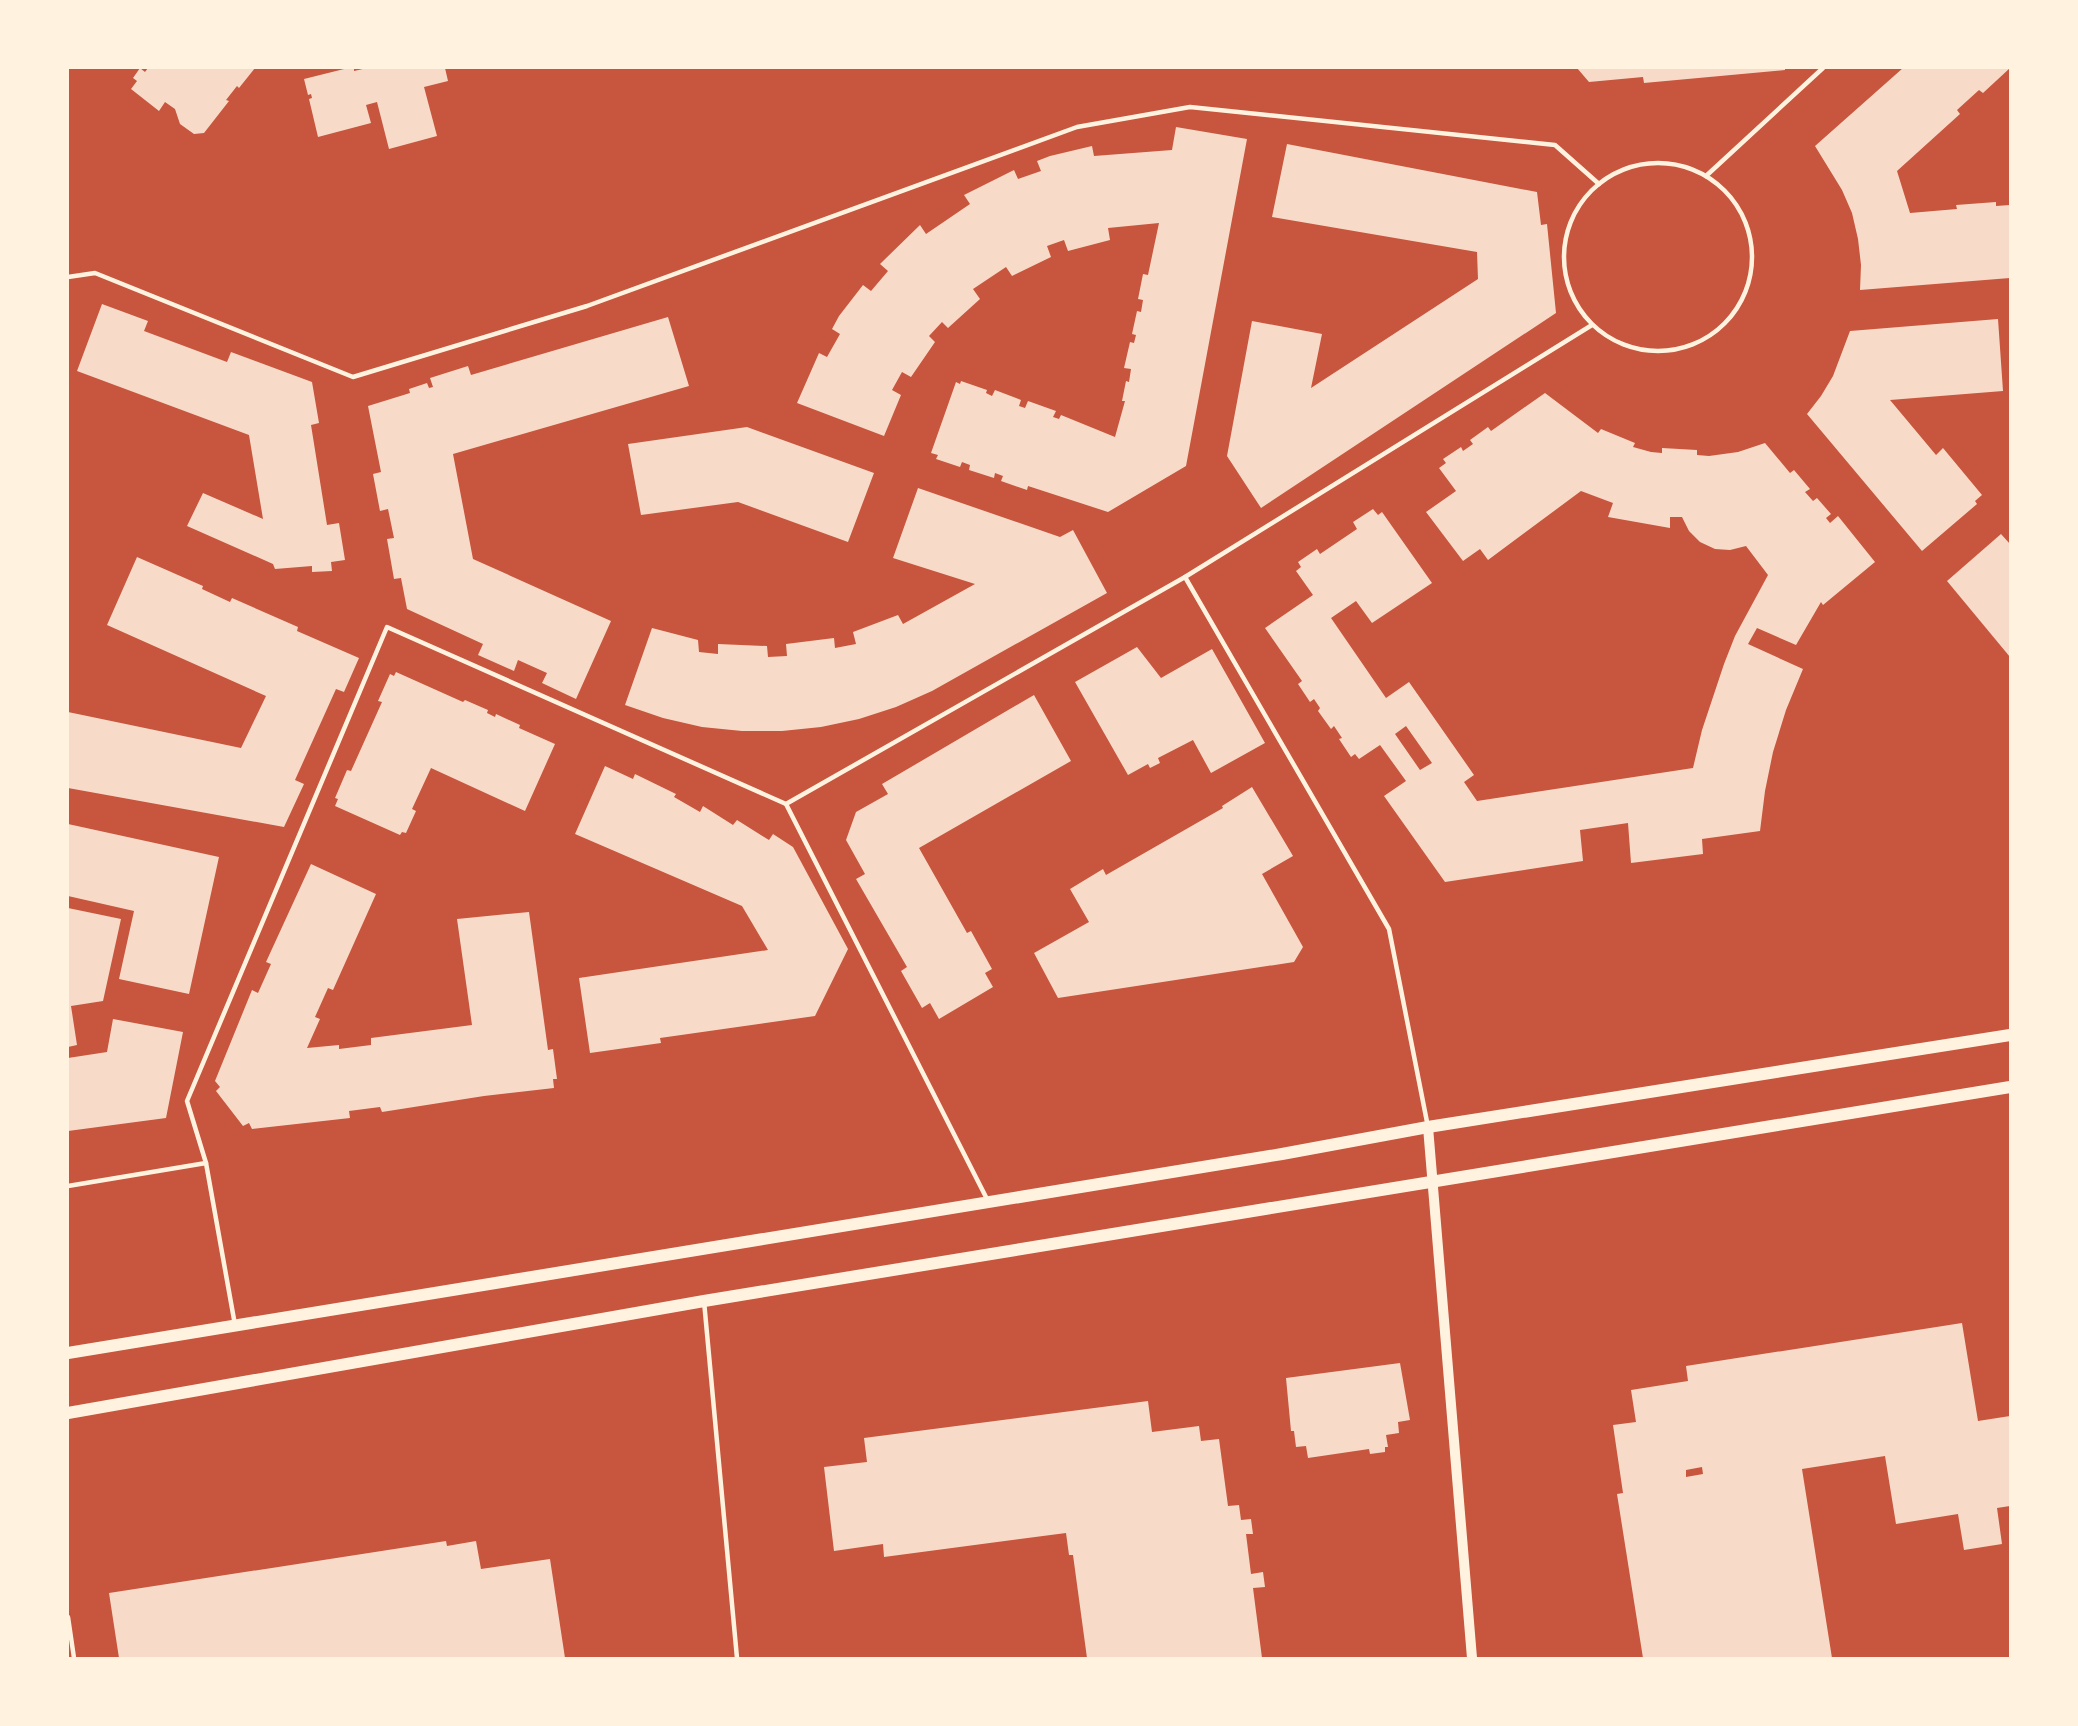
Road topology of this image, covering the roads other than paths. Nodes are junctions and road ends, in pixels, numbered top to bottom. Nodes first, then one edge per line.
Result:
1 (1823, 68) edge
2 (1706, 176) junction
3 (1599, 184) junction
4 (68, 277) edge
5 (1592, 325) junction
6 (1185, 577) junction
7 (786, 804) junction
8 (2010, 1035) edge
9 (2010, 1087) edge
10 (1428, 1127) junction
11 (206, 1163) junction
12 (1433, 1182) junction
13 (68, 1186) edge
14 (988, 1202) junction
15 (704, 1301) junction
16 (235, 1325) junction
17 (68, 1353) edge
18 (68, 1413) edge
19 (68, 1617) edge
20 (74, 1659) edge
21 (737, 1659) edge
22 (1472, 1659) edge

1 - 2 lane
2 - 3 lane
2 - 5 lane
3 - 4 lane
3 - 5 lane
5 - 6 lane
6 - 7 lane
6 - 10 lane
7 - 11 lane
7 - 14 lane
8 - 10 main road
9 - 12 main road
10 - 12 street
10 - 14 main road
11 - 13 lane
11 - 16 lane
12 - 15 main road
12 - 22 street
14 - 16 main road
15 - 18 main road
15 - 21 lane
16 - 17 main road
19 - 20 lane

